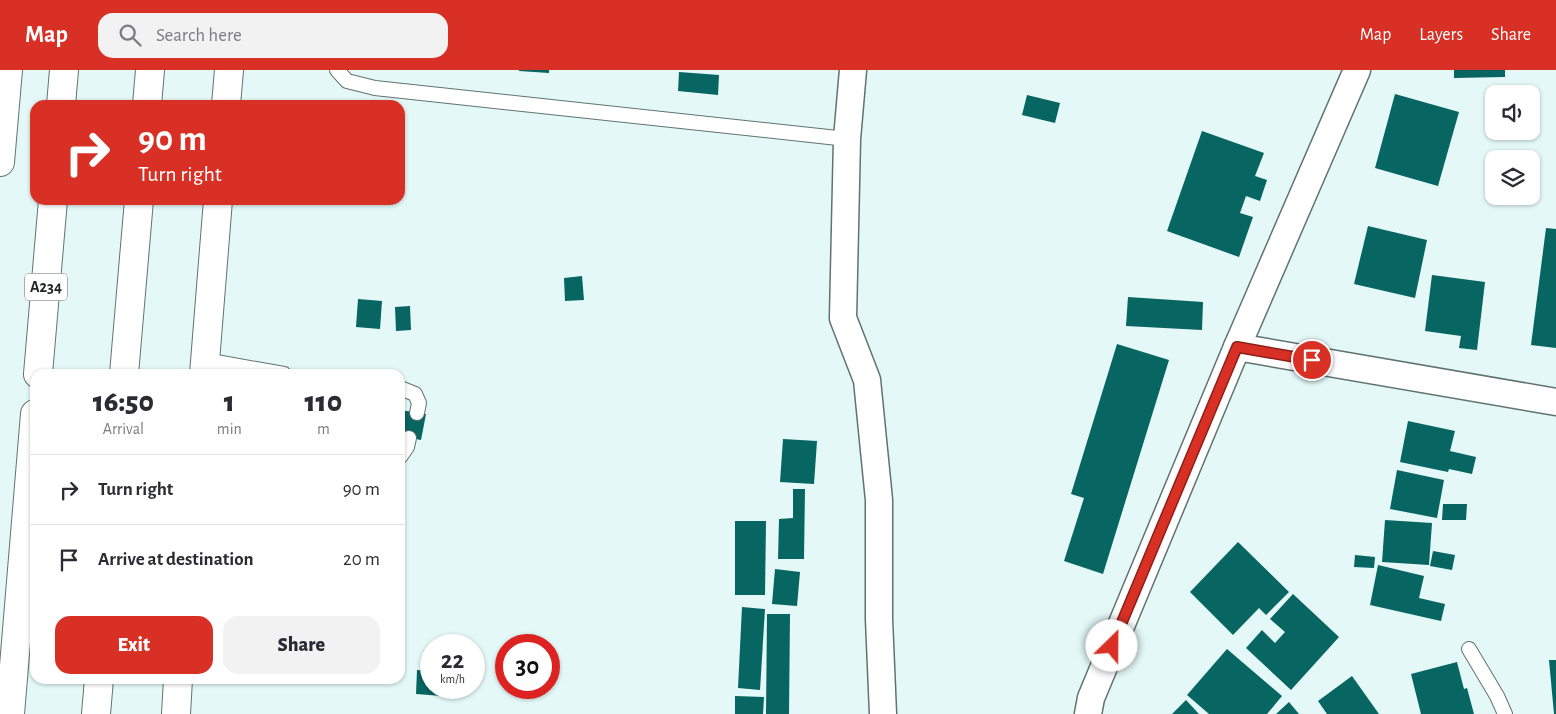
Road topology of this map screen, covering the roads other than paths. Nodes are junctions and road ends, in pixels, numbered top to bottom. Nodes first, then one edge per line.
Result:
1 (8, 70) edge
2 (64, 70) edge
3 (150, 70) edge
4 (229, 70) edge
5 (337, 70) edge
6 (853, 70) edge
7 (1357, 70) edge
8 (61, 100) edge
9 (147, 100) edge
10 (226, 100) edge
11 (846, 139) junction
12 (0, 162) edge
13 (53, 205) edge
14 (139, 205) edge
15 (218, 205) edge
16 (1237, 347) junction
17 (204, 367) edge
18 (38, 369) edge
19 (124, 369) edge
20 (227, 369) edge
21 (405, 390) edge
22 (1556, 402) edge
23 (417, 413) dead end
24 (409, 438) dead end
25 (405, 450) edge
26 (30, 474) edge
27 (1469, 649) dead end
28 (98, 684) edge
29 (178, 684) edge
30 (10, 714) edge
31 (96, 714) edge
32 (176, 714) edge
33 (884, 714) edge
34 (1088, 714) edge
35 (1505, 714) edge

1 - 12 highway
2 - 8 highway
3 - 9 highway
4 - 10 highway
5 - 11 lane
6 - 11 street
7 - 16 street
11 - 33 street
13 - 18 highway, A234
14 - 19 highway
15 - 17 highway
16 - 22 street
16 - 34 street
17 - 20 lane
21 - 23 lane
24 - 25 lane
26 - 30 highway
27 - 35 lane
28 - 31 highway
29 - 32 highway

